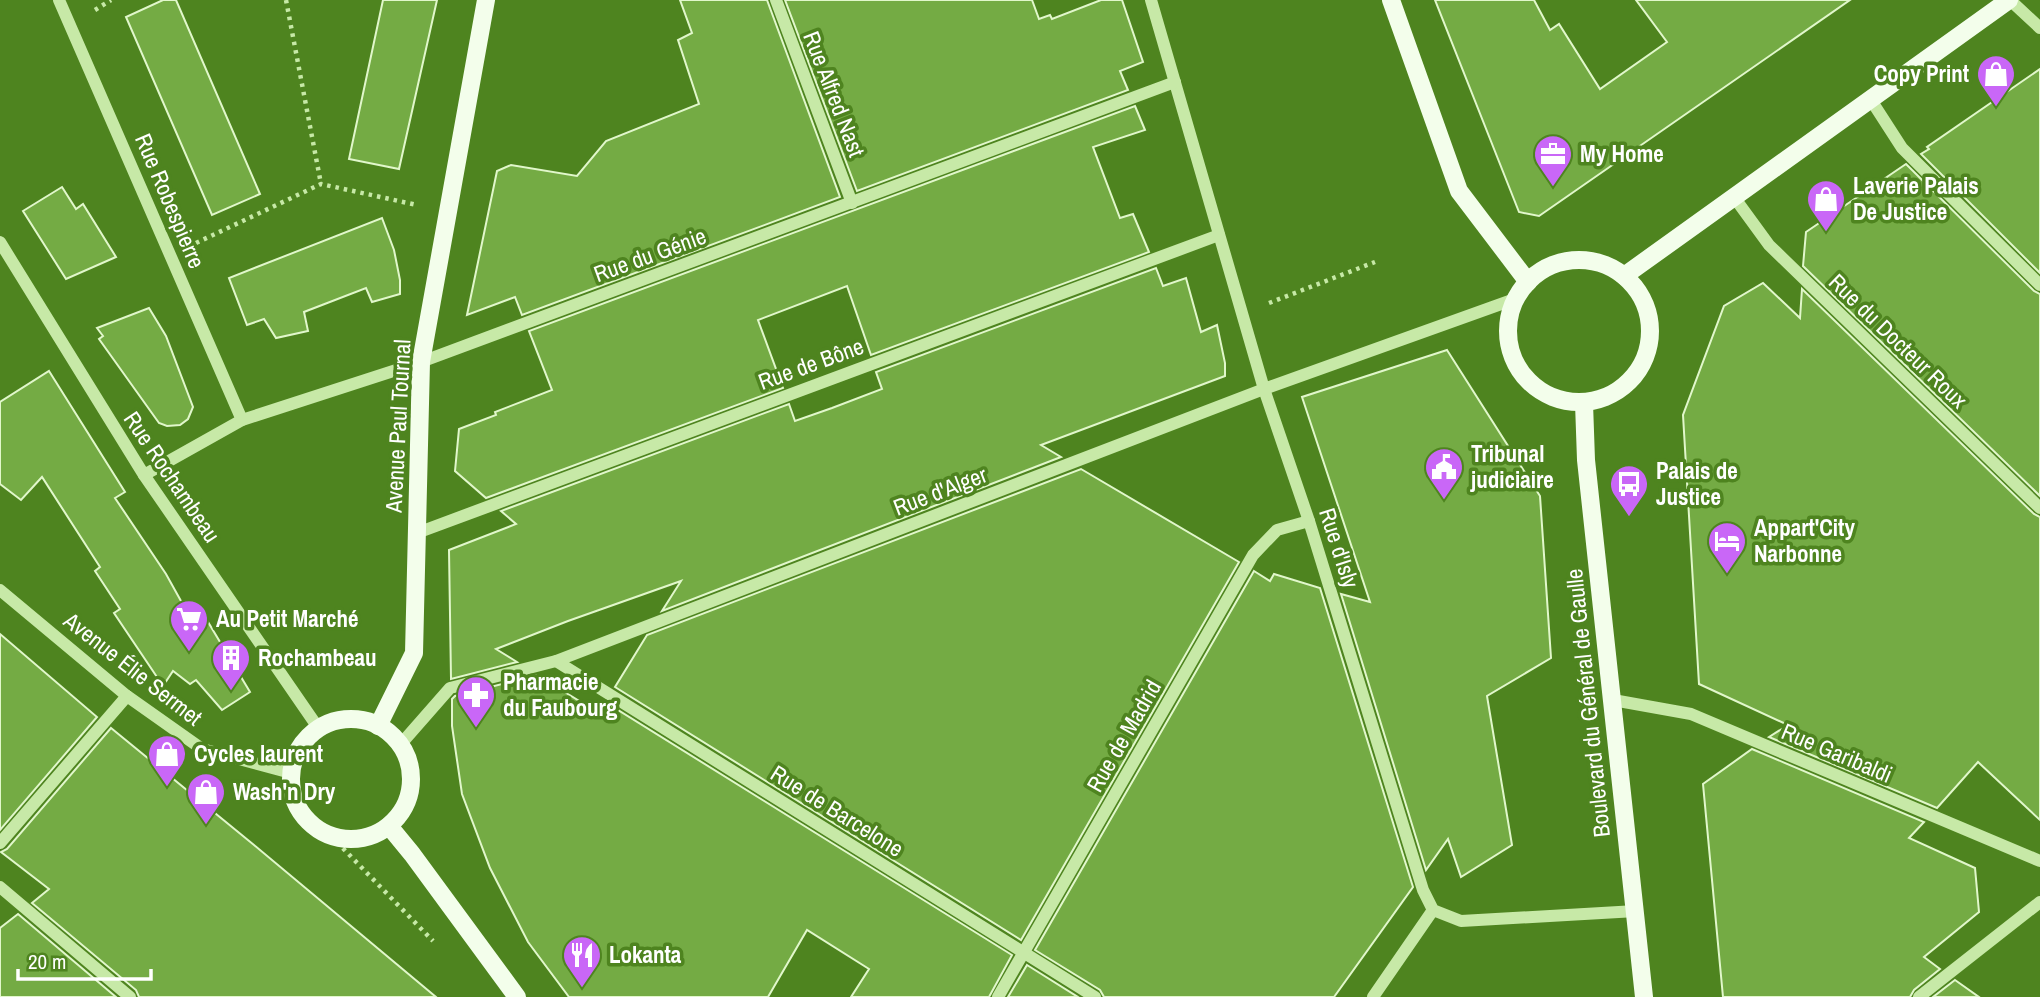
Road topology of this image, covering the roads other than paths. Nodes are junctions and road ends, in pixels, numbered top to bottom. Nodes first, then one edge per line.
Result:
1 (60, 0) edge
2 (486, 0) edge
3 (776, 0) edge
4 (1151, 0) edge
5 (1391, 0) edge
6 (2010, 0) edge
7 (2040, 28) edge
8 (1175, 82) junction
9 (1871, 100) junction
10 (1734, 197) junction
11 (852, 203) junction
12 (1219, 234) junction
13 (0, 242) edge
14 (1624, 276) junction
15 (1528, 282) junction
16 (2040, 285) edge
17 (1515, 299) junction
18 (421, 362) junction
19 (1264, 389) junction
20 (1584, 403) junction
21 (242, 420) junction
22 (144, 475) junction
23 (2040, 508) edge
24 (1309, 521) junction
25 (417, 533) junction
26 (0, 590) edge
27 (556, 662) junction
28 (127, 696) junction
29 (1613, 700) junction
30 (378, 726) junction
31 (319, 729) junction
32 (400, 745) junction
33 (291, 773) junction
34 (389, 826) junction
35 (0, 844) edge
36 (2040, 861) edge
37 (0, 887) edge
38 (2040, 902) edge
39 (1433, 910) junction
40 (1636, 911) junction
41 (1023, 952) junction
42 (130, 997) edge
43 (517, 997) edge
44 (998, 997) edge
45 (1095, 997) edge
46 (1373, 997) edge
47 (1644, 997) edge
48 (1919, 997) edge

1 - 21 street, Rue Robespierre
2 - 18 main road, Avenue Paul Tournal
3 - 11 street, Rue Alfred Nast
4 - 8 street, Rue d'Isly
5 - 15 main road
6 - 7 street
6 - 9 main road
8 - 11 street, Rue du Génie
8 - 12 street, Rue d'Isly
9 - 10 main road
9 - 16 street
10 - 14 main road
10 - 23 street, Rue du Docteur Roux
11 - 18 street, Rue du Génie
12 - 19 street, Rue d'Isly
12 - 25 street, Rue de Bône
13 - 22 street, Rue Rochambeau
14 - 15 main road
14 - 20 main road
15 - 17 main road
17 - 19 street, Rue d'Alger
17 - 20 main road
18 - 21 street, Rue du Génie
18 - 25 main road, Avenue Paul Tournal
19 - 24 street, Rue d'Isly
19 - 27 street, Rue d'Alger
20 - 29 main road, Boulevard du Général de Gaulle
21 - 22 street, Rue du Génie
22 - 31 street, Rue Rochambeau
24 - 39 street, Rue d'Isly
24 - 41 street, Rue de Madrid
25 - 30 main road, Avenue Paul Tournal
26 - 28 street, Avenue Élie Sermet
27 - 32 street, Rue d'Alger
27 - 41 street, Rue de Barcelone
28 - 33 street, Avenue Élie Sermet
28 - 35 street
29 - 36 street, Rue Garibaldi
29 - 40 main road, Boulevard du Général de Gaulle
30 - 31 main road
30 - 32 main road
31 - 33 main road
32 - 34 main road
33 - 34 main road
34 - 43 main road
37 - 42 street
38 - 48 street
39 - 40 street
39 - 46 street
40 - 47 main road, Boulevard du Général de Gaulle
41 - 44 street, Rue de Madrid
41 - 45 street, Rue de Barcelone

